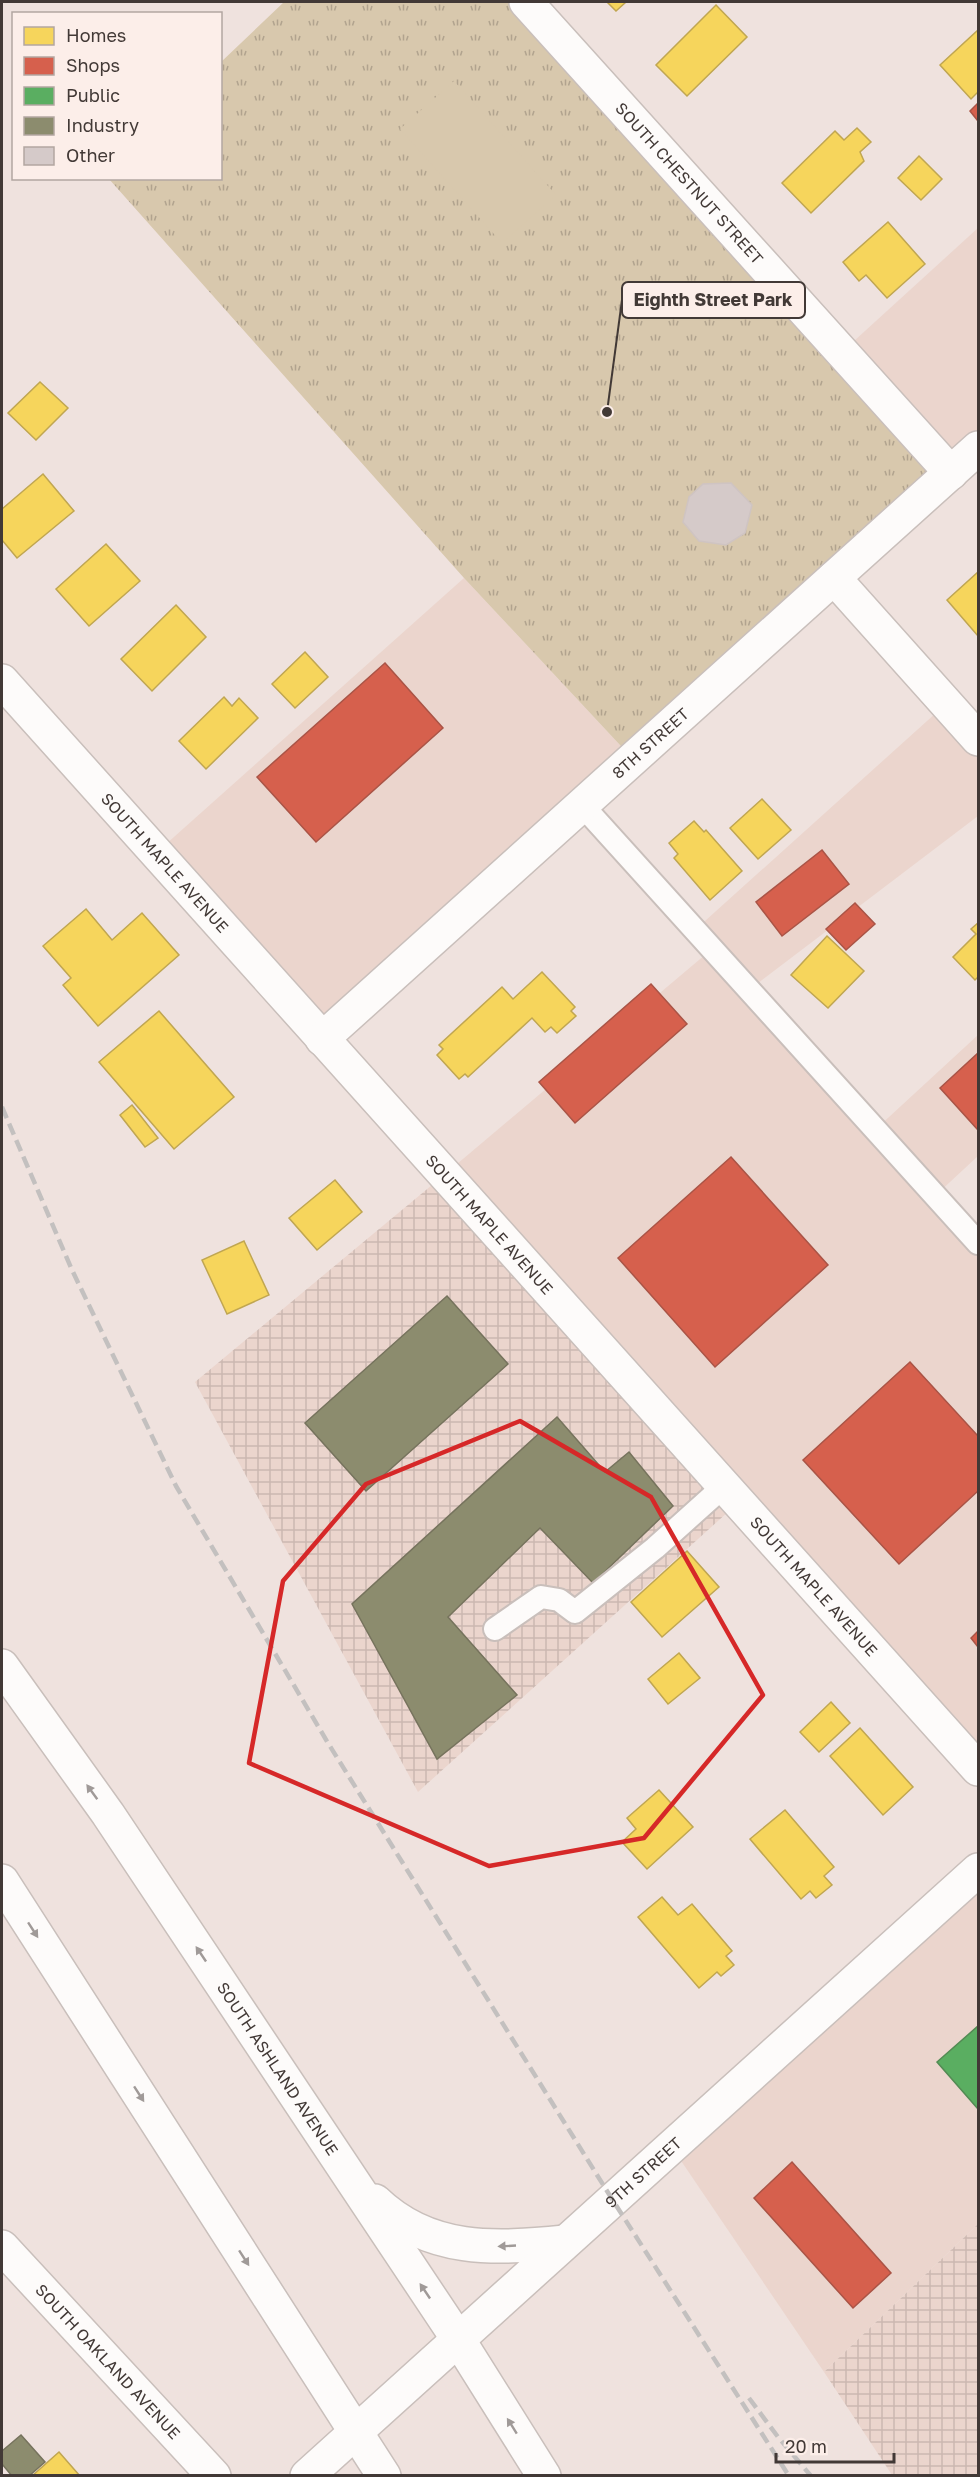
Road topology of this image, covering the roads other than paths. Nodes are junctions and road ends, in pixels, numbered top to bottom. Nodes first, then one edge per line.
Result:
1 (526, 2) edge
2 (978, 448) edge
3 (951, 473) junction
4 (834, 578) junction
5 (2, 681) edge
6 (978, 739) edge
7 (582, 805) junction
8 (322, 1039) junction
9 (978, 1243) edge
10 (724, 1486) junction
11 (495, 1629) dead end
12 (2, 1666) edge
13 (978, 1769) edge
14 (978, 1870) edge
15 (2, 1881) edge
16 (350, 2177) junction
17 (565, 2242) junction
18 (2, 2247) edge
19 (458, 2339) junction
20 (356, 2431) junction
21 (214, 2475) edge
22 (307, 2475) edge
23 (384, 2475) edge
24 (544, 2475) edge

1 - 3 street, SOUTH CHESTNUT STREET
2 - 3 street, 8TH STREET
3 - 4 street, 8TH STREET
4 - 6 street
4 - 7 street, 8TH STREET
5 - 8 street, SOUTH MAPLE AVENUE
7 - 8 street, 8TH STREET
7 - 9 lane
8 - 10 street, SOUTH MAPLE AVENUE
10 - 11 lane
10 - 13 street, SOUTH MAPLE AVENUE
16 -> 12 street, SOUTH ASHLAND AVENUE
14 - 17 street, 9TH STREET
15 -> 20 street
17 -> 16 street
19 -> 16 street, SOUTH ASHLAND AVENUE
17 - 19 street, 9TH STREET
18 - 21 street, SOUTH OAKLAND AVENUE
19 - 20 street, 9TH STREET
24 -> 19 street, SOUTH ASHLAND AVENUE
20 - 22 street, 9TH STREET
20 - 23 street

